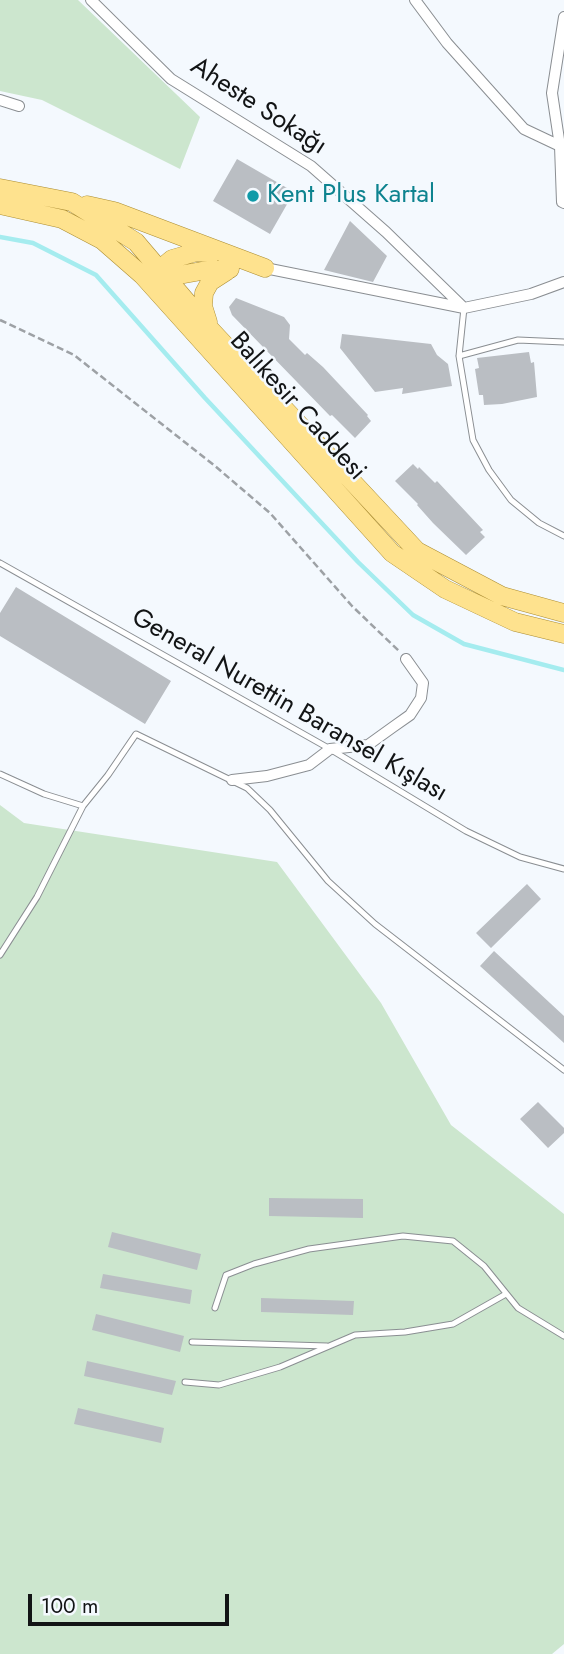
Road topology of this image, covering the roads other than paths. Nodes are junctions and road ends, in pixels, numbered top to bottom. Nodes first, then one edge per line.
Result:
1 (91, 0) edge
2 (415, 0) edge
3 (564, 17) edge
4 (0, 100) edge
5 (19, 106) dead end
6 (560, 146) junction
7 (0, 188) edge
8 (72, 202) junction
9 (564, 204) edge
10 (0, 205) edge
11 (228, 262) junction
12 (265, 268) joint
13 (161, 280) junction
14 (564, 282) edge
15 (464, 308) junction
16 (210, 329) junction
17 (564, 342) edge
18 (459, 356) junction
19 (564, 537) edge
20 (0, 563) edge
21 (564, 613) edge
22 (564, 634) edge
23 (406, 659) road end
24 (330, 749) junction
25 (0, 774) edge
26 (232, 780) junction
27 (82, 806) junction
28 (564, 869) edge
29 (0, 955) edge
30 (564, 1070) edge
31 (506, 1294) junction
32 (215, 1308) dead end
33 (564, 1336) edge
34 (192, 1342) dead end
35 (330, 1346) junction
36 (185, 1382) dead end

1 - 15 street, Aheste Sokağı
2 - 6 street
3 - 6 street
4 - 5 street
6 - 9 street
7 - 8 main road, Balıkesir Caddesi
8 - 11 main road
8 - 13 main road, Balıkesir Caddesi
10 - 13 main road, Balıkesir Caddesi
11 - 12 main road
11 - 13 main road
11 - 16 main road
12 - 15 street
13 - 16 main road, Balıkesir Caddesi
13 - 22 main road, Balıkesir Caddesi
14 - 15 street
15 - 18 lane
16 - 21 main road, Balıkesir Caddesi
17 - 18 lane
18 - 19 lane
20 - 24 lane, General Nurettin Baransel Kışlası
23 - 24 street
24 - 26 street
24 - 28 lane, General Nurettin Baransel Kışlası
25 - 27 lane
26 - 27 lane
26 - 30 lane
27 - 29 lane
31 - 32 lane
31 - 33 lane
31 - 35 lane
34 - 35 lane
35 - 36 lane

